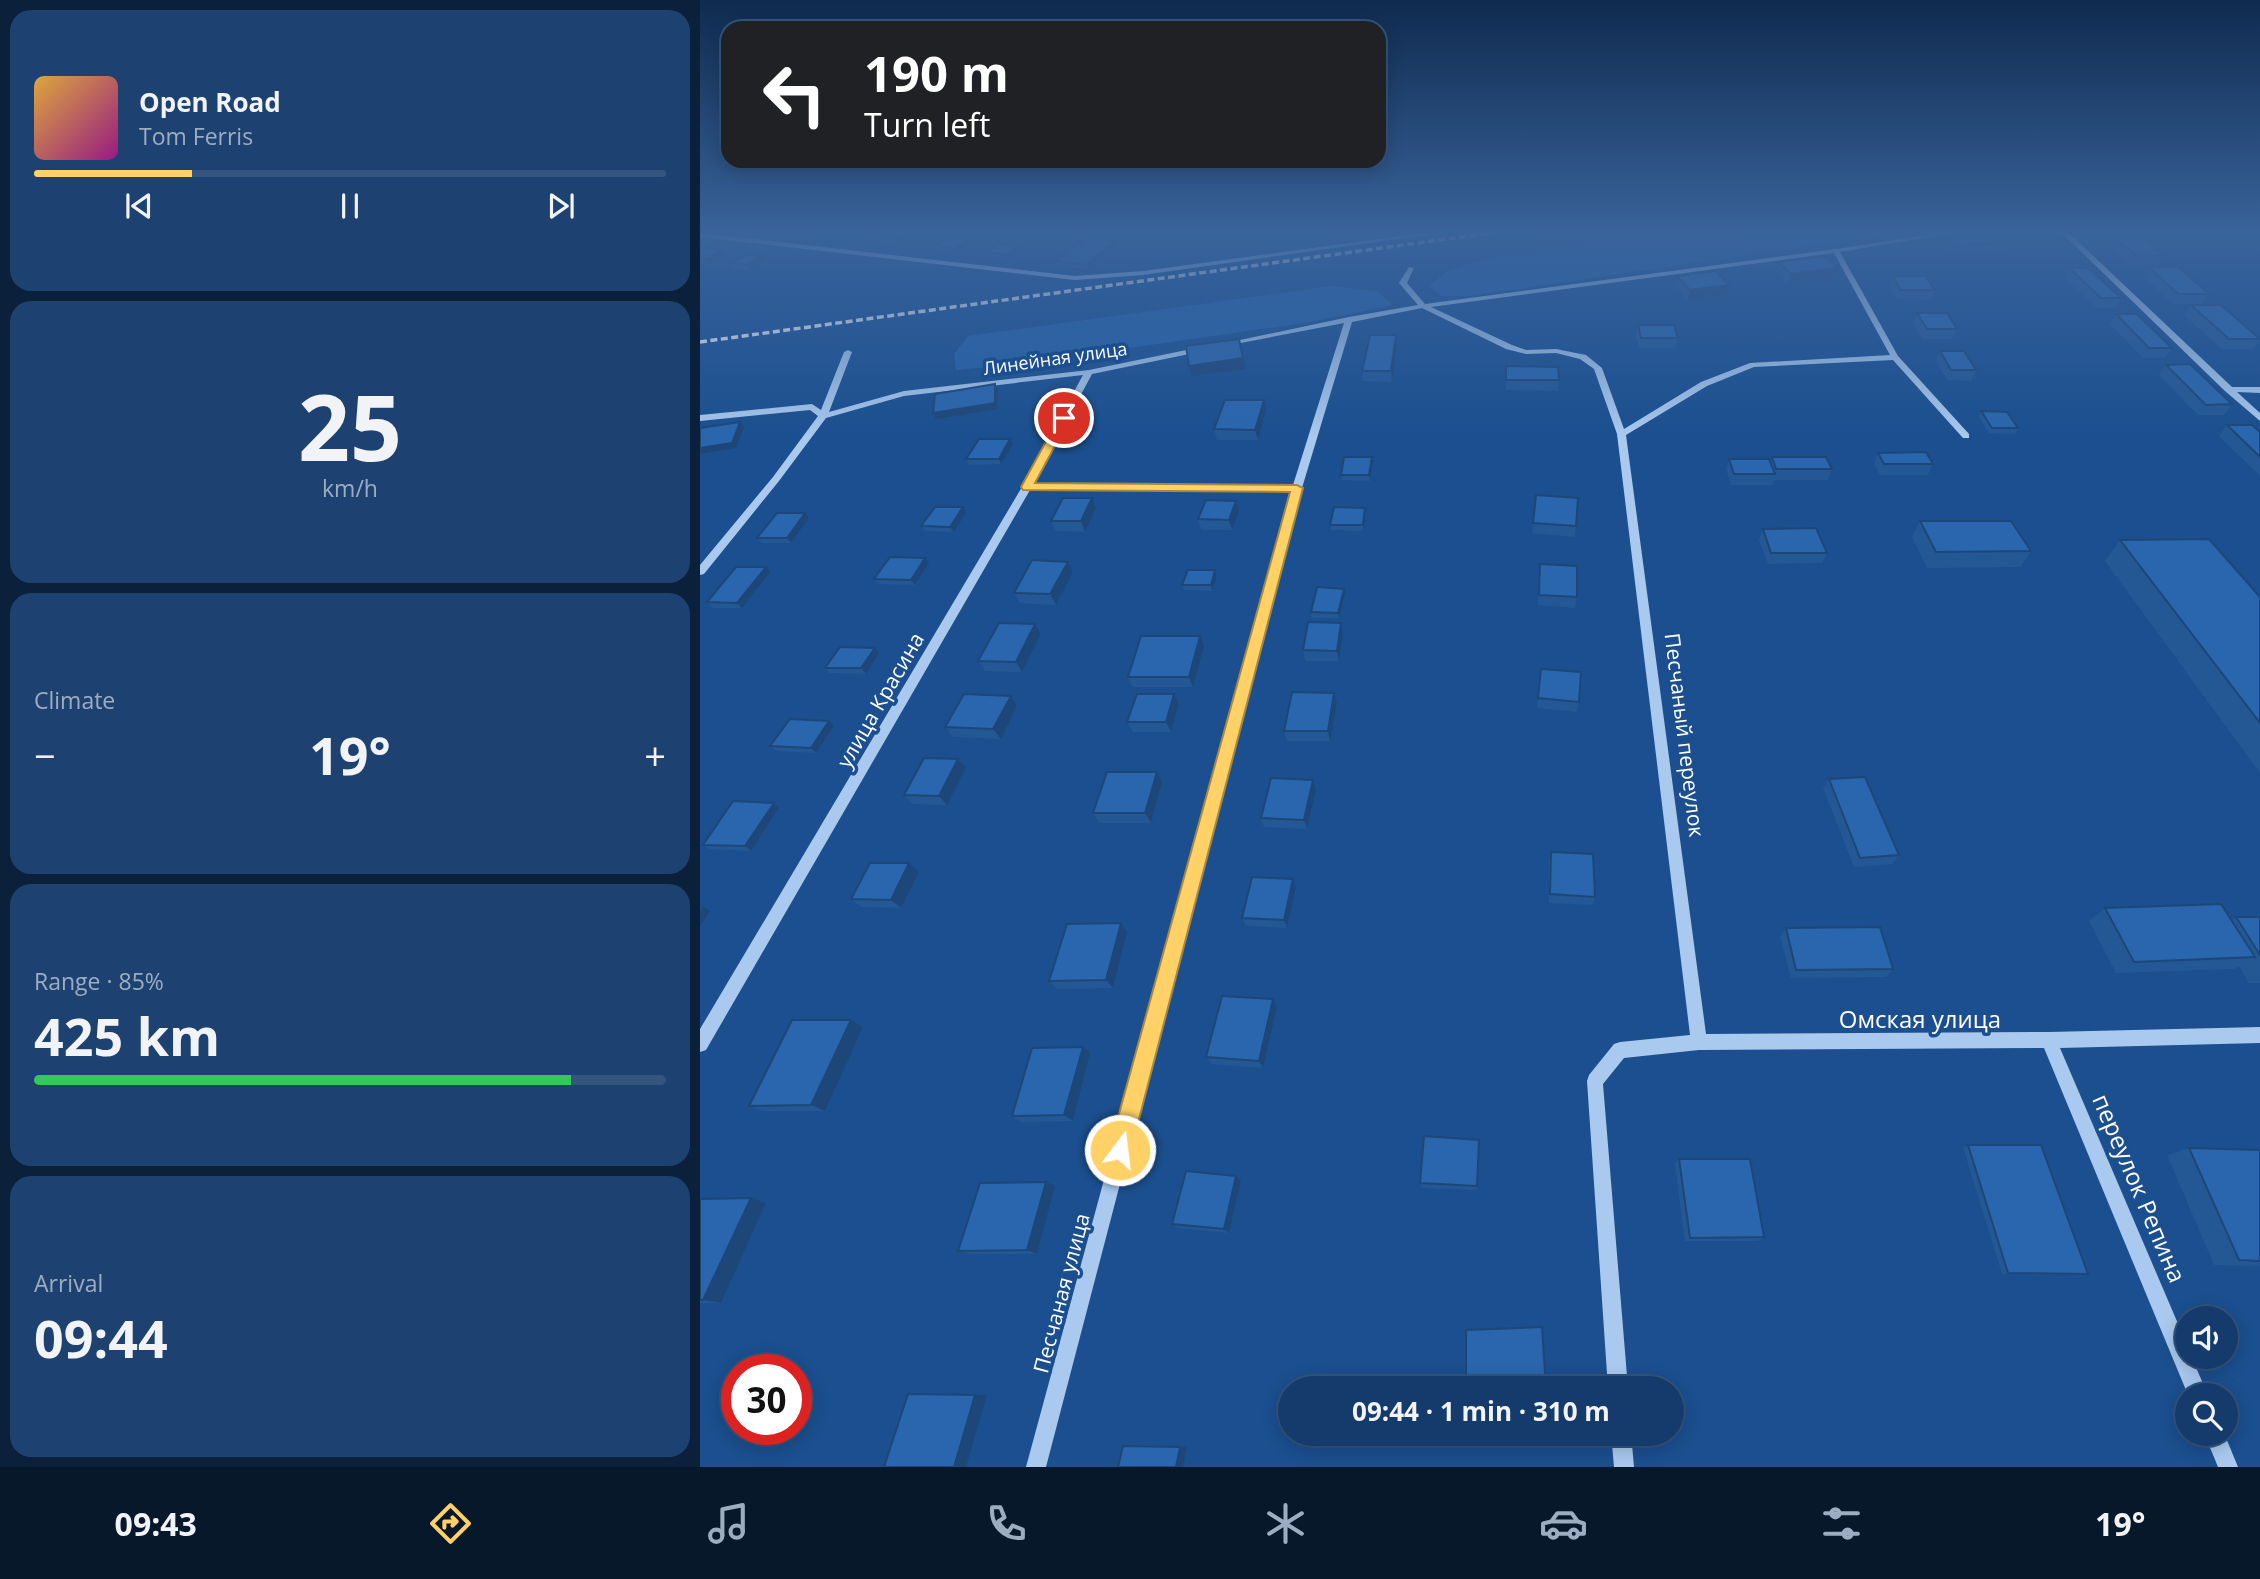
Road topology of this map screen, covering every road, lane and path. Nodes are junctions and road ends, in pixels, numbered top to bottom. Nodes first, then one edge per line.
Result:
1 (1418, 300) edge
2 (1465, 300) edge
3 (1864, 300) edge
4 (2135, 300) edge
5 (1423, 306) junction
6 (1349, 319) junction
7 (1509, 347) joint
8 (848, 352) dead end
9 (1895, 357) junction
10 (1089, 372) junction
11 (2228, 390) junction
12 (2260, 390) edge
13 (823, 416) junction
14 (700, 418) edge
15 (2260, 418) edge
16 (1621, 434) junction
17 (1966, 436) dead end
18 (1027, 487) junction
19 (1297, 488) junction
20 (700, 572) edge
21 (2260, 1035) edge
22 (2049, 1040) junction
23 (1699, 1042) junction
24 (700, 1044) edge
25 (1595, 1081) joint
26 (1617, 1376) edge
27 (2193, 1383) edge
28 (1622, 1446) edge
29 (2219, 1446) edge
30 (1036, 1467) edge
31 (1624, 1467) edge
32 (2228, 1467) edge

1 - 5 street
2 - 5 street, Линейная улица
3 - 9 street
4 - 11 street
5 - 6 street, Линейная улица
5 - 7 street
6 - 10 street, Линейная улица
6 - 19 street, Песчаная улица
7 - 16 street
8 - 13 street
9 - 16 street
9 - 17 street
10 - 13 street, Линейная улица
10 - 18 street, улица Красина
11 - 12 street
11 - 15 street
13 - 14 street, Линейная улица
13 - 20 street
16 - 23 street, Песчаный переулок
18 - 19 street
18 - 24 street, улица Красина
19 - 30 street, Песчаная улица
21 - 22 street, Омская улица
22 - 23 street, Омская улица
22 - 27 street, переулок Репина
23 - 25 street, Омская улица
25 - 26 street
28 - 31 street
29 - 32 street

